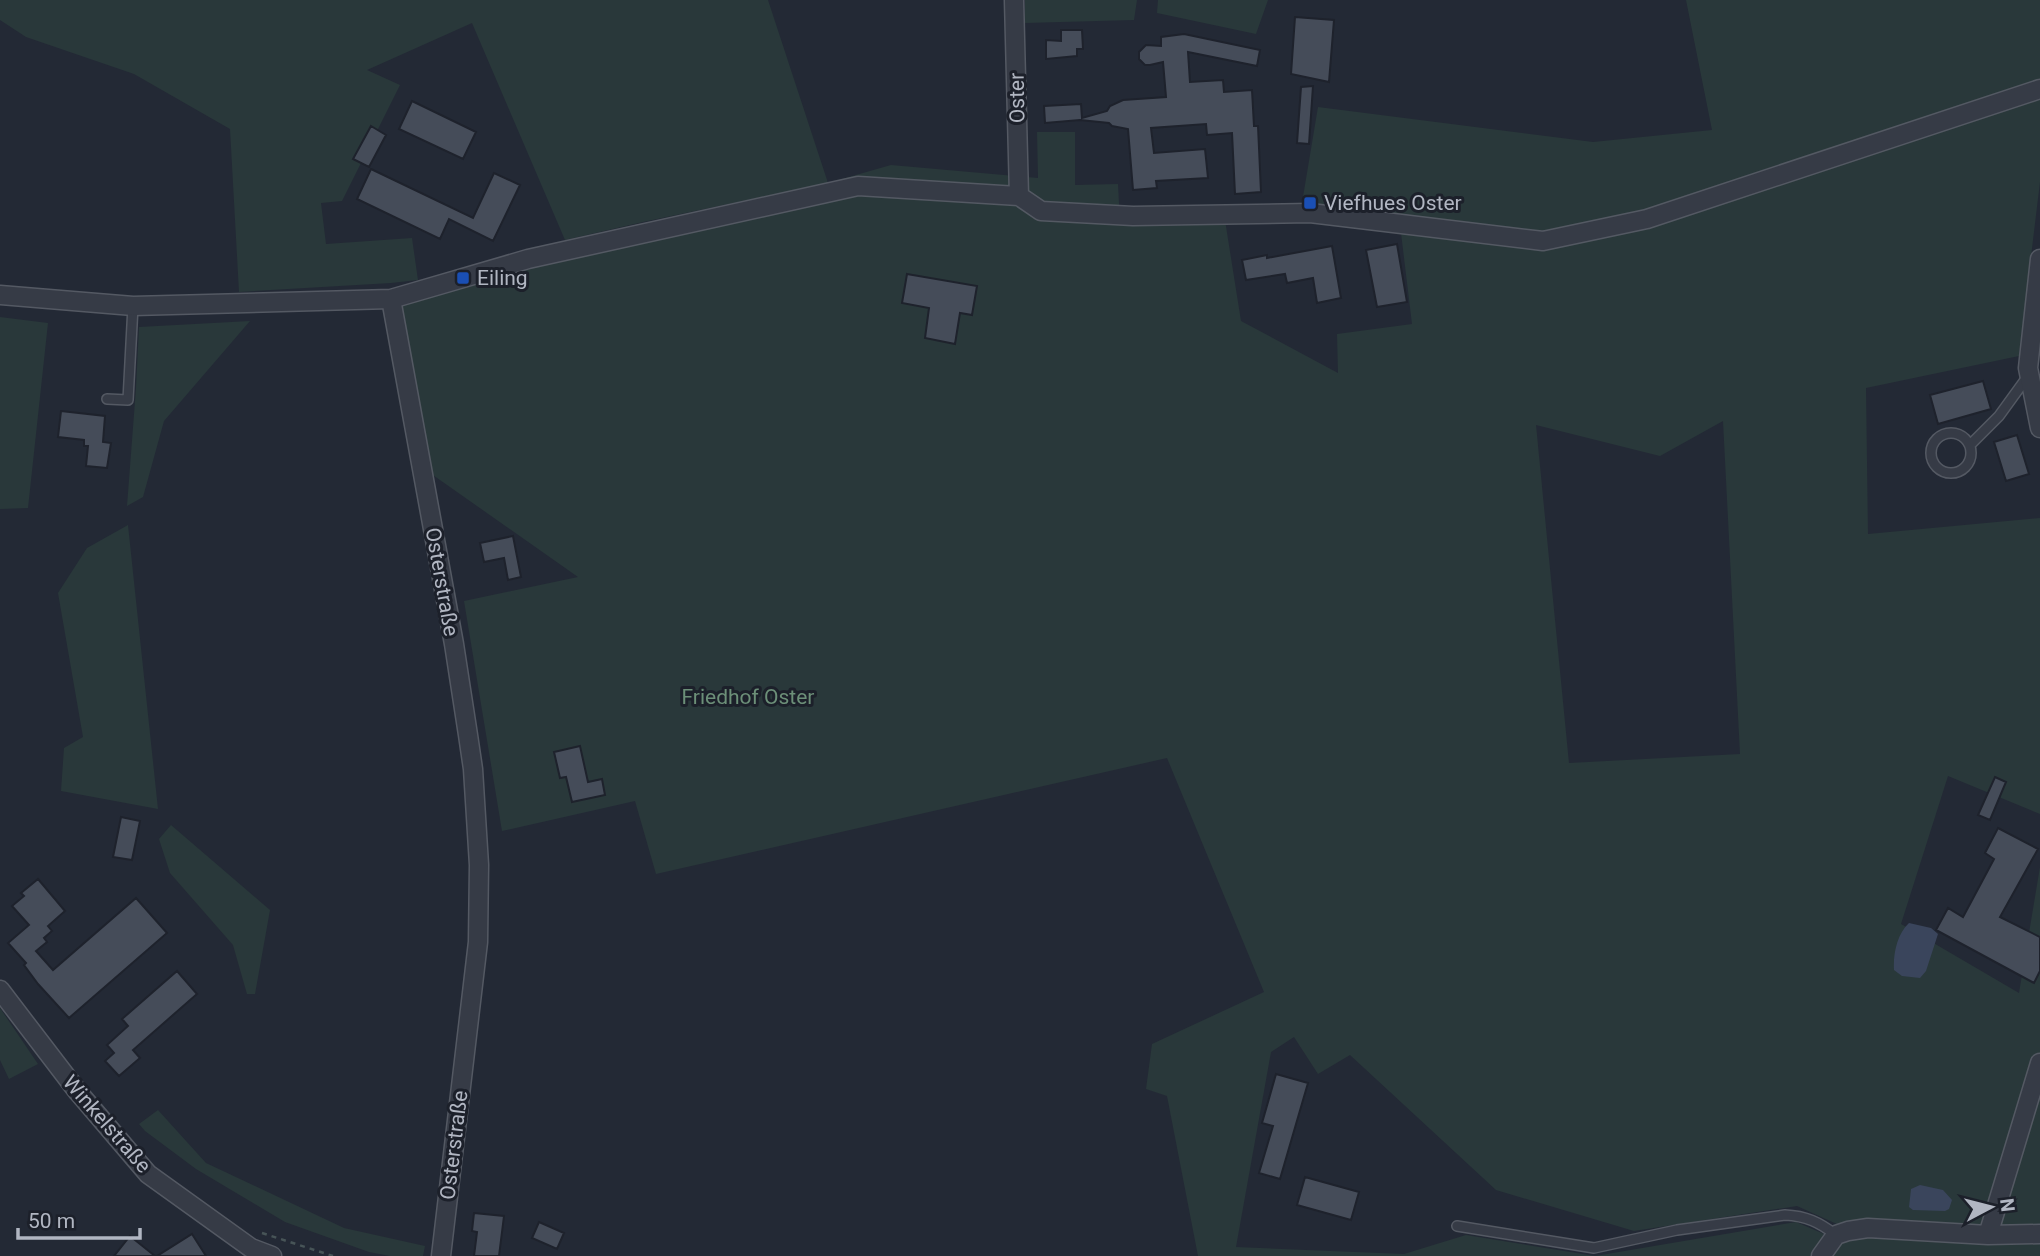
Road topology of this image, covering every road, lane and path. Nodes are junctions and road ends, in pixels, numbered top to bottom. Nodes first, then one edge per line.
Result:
1 (1014, 0) edge
2 (2040, 89) edge
3 (1019, 196) junction
4 (2040, 259) edge
5 (0, 295) edge
6 (391, 299) junction
7 (133, 306) junction
8 (2029, 374) junction
9 (107, 399) dead end
10 (2040, 428) edge
11 (1970, 445) junction
12 (0, 990) edge
13 (2039, 1067) edge
14 (1457, 1226) dead end
15 (260, 1232) dead end
16 (2040, 1234) edge
17 (1836, 1235) junction
18 (1988, 1236) junction
19 (272, 1256) edge
20 (332, 1256) edge
21 (441, 1256) edge
22 (1821, 1256) edge

1 - 3 street, Oster
2 - 3 street
3 - 6 street
4 - 8 street
5 - 7 street
6 - 7 street
6 - 21 street, Osterstraße
7 - 9 lane
8 - 10 street
8 - 11 lane
11 - 11 lane
12 - 19 street, Winkelstraße
13 - 18 street
14 - 17 lane
15 - 20 path
16 - 18 street
17 - 18 street
17 - 22 street

